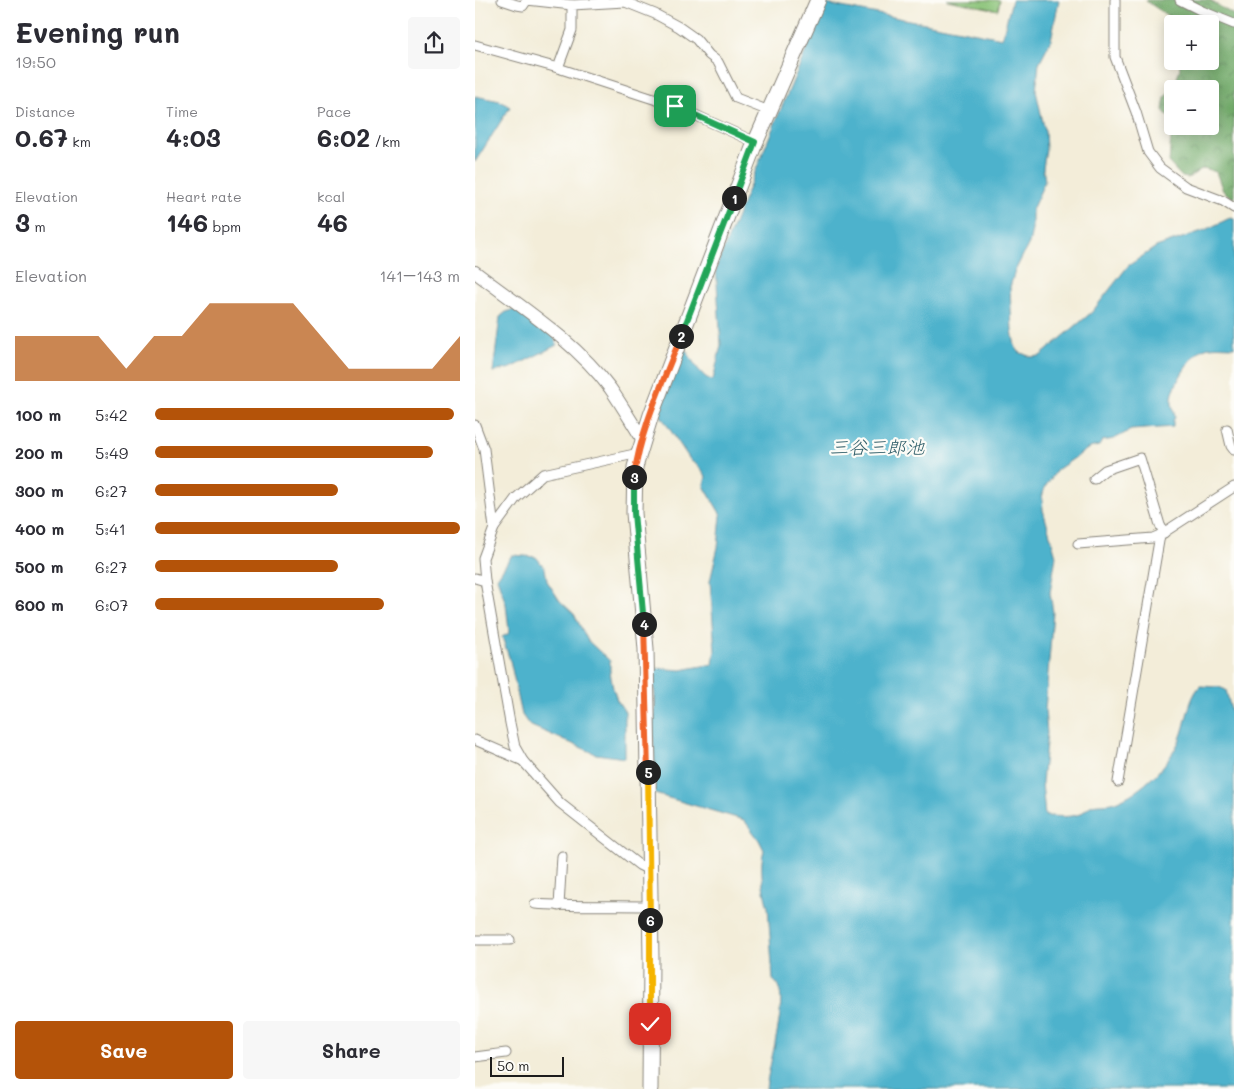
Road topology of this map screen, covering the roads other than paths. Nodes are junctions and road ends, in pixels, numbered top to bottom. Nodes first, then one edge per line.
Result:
1 (502, 0) edge
2 (818, 0) edge
3 (1115, 0) edge
4 (1180, 0) edge
5 (572, 5) junction
6 (1234, 24) edge
7 (475, 45) edge
8 (558, 68) junction
9 (769, 111) junction
10 (755, 142) junction
11 (1234, 208) edge
12 (475, 272) edge
13 (475, 425) edge
14 (1227, 429) dead end
15 (641, 447) junction
16 (1234, 450) edge
17 (1094, 479) dead end
18 (1234, 486) edge
19 (494, 528) junction
20 (1162, 534) junction
21 (1078, 544) dead end
22 (475, 578) edge
23 (485, 581) junction
24 (475, 740) edge
25 (523, 761) junction
26 (1118, 782) dead end
27 (562, 856) dead end
28 (649, 870) junction
29 (535, 904) dead end
30 (559, 906) junction
31 (650, 906) junction
32 (475, 940) edge
33 (510, 940) dead end
34 (505, 1053) dead end
35 (475, 1057) edge
36 (649, 1089) edge

1 - 5 street
2 - 9 main road
3 - 11 street
4 - 6 street
5 - 8 street
5 - 9 street
7 - 8 street
8 - 10 street
9 - 10 main road
10 - 15 main road
12 - 15 street
13 - 19 street
14 - 16 street
15 - 19 street
15 - 28 main road
17 - 20 street
18 - 20 street
19 - 23 street
20 - 21 street
20 - 26 street
22 - 23 street
23 - 25 street
24 - 25 street
25 - 28 street
27 - 30 street
28 - 31 main road
29 - 30 street
30 - 31 street
31 - 36 main road
32 - 33 street
34 - 35 street

